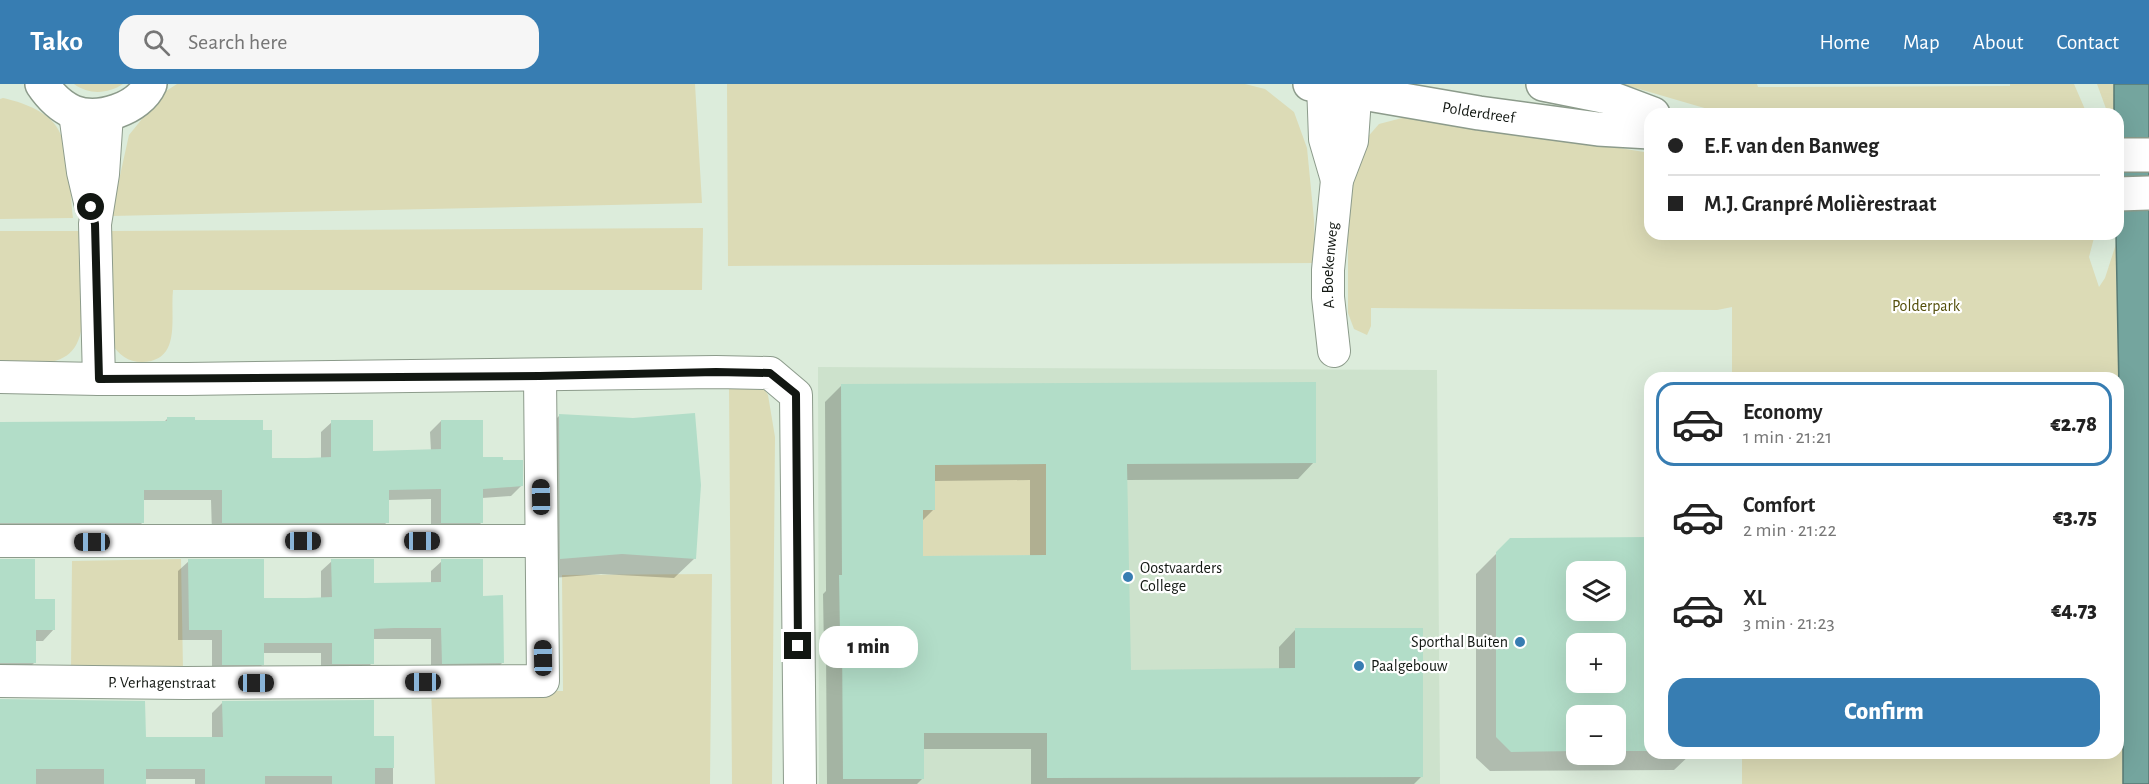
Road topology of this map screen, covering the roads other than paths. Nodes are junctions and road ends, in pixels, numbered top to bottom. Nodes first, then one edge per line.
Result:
1 (42, 84) edge
2 (150, 84) edge
3 (1543, 84) edge
4 (1319, 85) edge
5 (1356, 88) edge
6 (1644, 111) edge
7 (91, 113) junction
8 (1644, 132) edge
9 (2124, 155) edge
10 (2149, 155) edge
11 (1337, 180) junction
12 (2149, 193) edge
13 (2124, 194) edge
14 (1334, 351) dead end
15 (0, 376) edge
16 (540, 376) junction
17 (99, 379) junction
18 (541, 541) junction
19 (0, 542) edge
20 (0, 681) edge
21 (800, 784) edge

1 - 7 main road
2 - 7 main road
3 - 6 main road
4 - 5 main road, Polderdreef
4 - 11 street, A. Boekenweg
5 - 8 main road, Polderdreef
5 - 11 street, A. Boekenweg
7 - 17 street
9 - 10 main road
11 - 14 street, A. Boekenweg
12 - 13 main road
15 - 17 street
16 - 17 street
16 - 18 street, P. Verhagenstraat
16 - 21 street
18 - 19 street
18 - 20 street, P. Verhagenstraat

